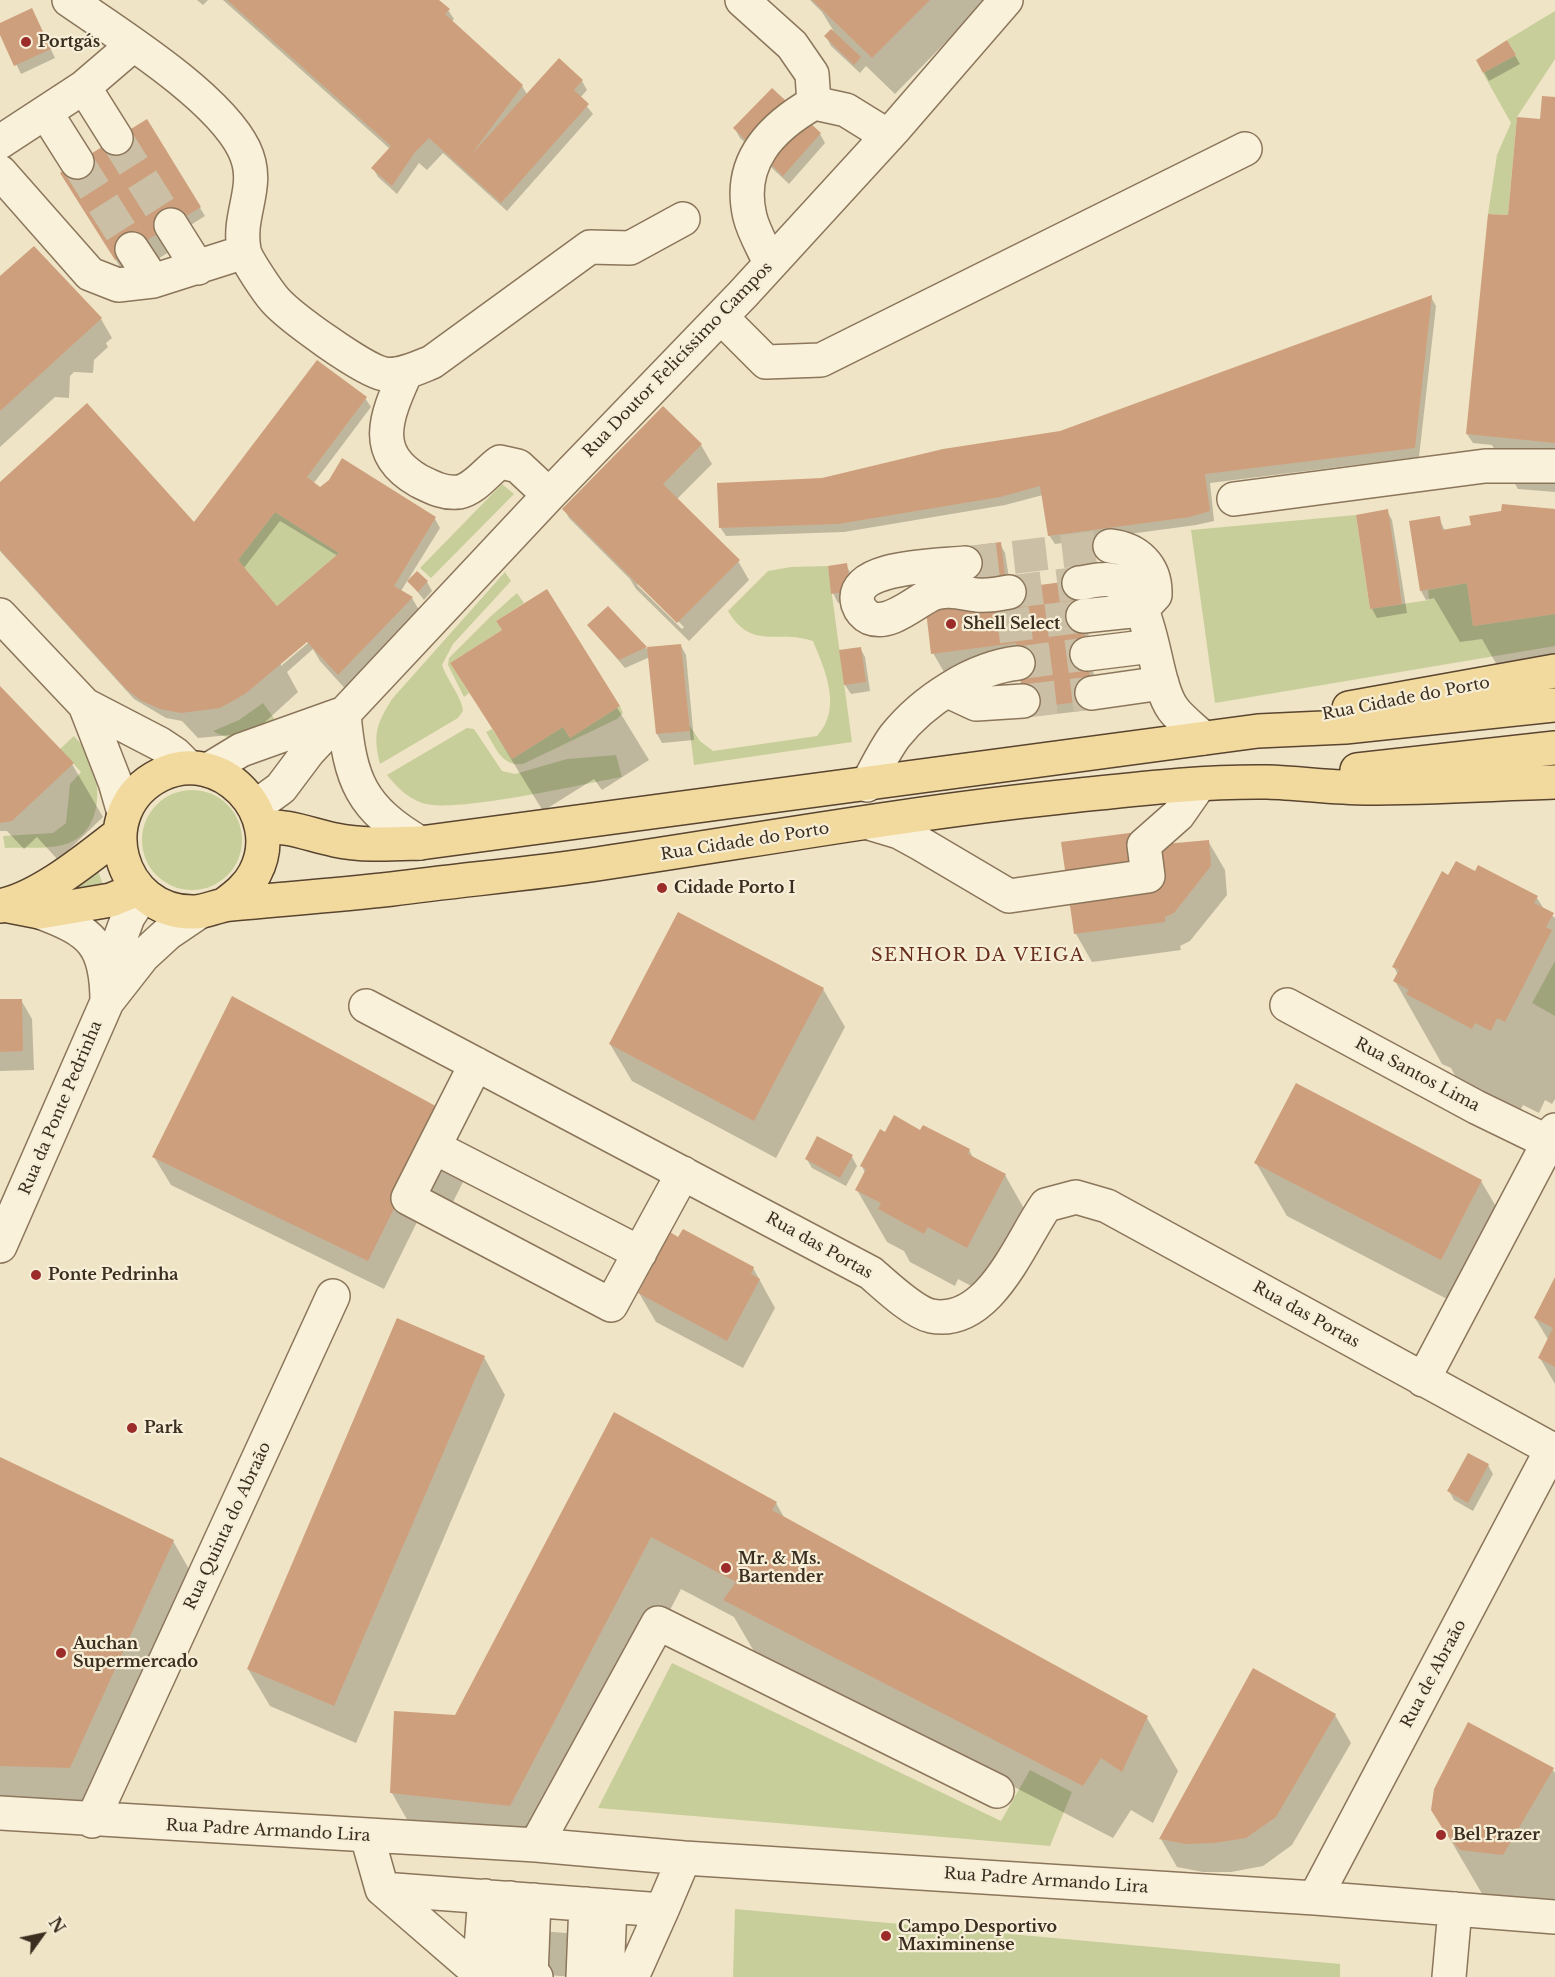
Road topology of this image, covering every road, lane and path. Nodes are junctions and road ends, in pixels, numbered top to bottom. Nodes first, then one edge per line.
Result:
1 (69, 0) edge
2 (742, 0) edge
3 (1006, 0) edge
4 (133, 45) junction
5 (84, 87) junction
6 (814, 103) junction
7 (46, 113) junction
8 (888, 136) junction
9 (116, 138) tunnel mouth
10 (0, 142) edge
11 (1245, 149) dead end
12 (77, 162) tunnel mouth
13 (0, 172) edge
14 (683, 219) dead end
15 (171, 225) tunnel mouth
16 (132, 249) tunnel mouth
17 (244, 252) junction
18 (770, 263) junction
19 (198, 268) junction
20 (153, 281) junction
21 (721, 317) junction
22 (406, 372) junction
23 (1555, 466) edge
24 (549, 495) junction
25 (1234, 500) dead end
26 (1110, 546) tunnel mouth
27 (965, 563) tunnel mouth
28 (1079, 583) tunnel mouth
29 (999, 597) tunnel mouth
30 (1141, 610) junction
31 (0, 615) edge
32 (1083, 616) tunnel mouth
33 (1152, 646) junction
34 (1088, 654) tunnel mouth
35 (1007, 658) tunnel mouth
36 (1555, 671) edge
37 (1162, 683) junction
38 (948, 692) junction
39 (1092, 693) tunnel mouth
40 (1023, 702) tunnel mouth
41 (85, 705) junction
42 (1555, 705) edge
43 (344, 714) junction
44 (1258, 731) junction
45 (1203, 738) junction
46 (1555, 748) edge
47 (198, 769) junction
48 (1266, 782) junction
49 (1555, 782) edge
50 (867, 785) junction
51 (1199, 785) junction
52 (259, 817) junction
53 (122, 823) junction
54 (869, 823) junction
55 (420, 843) junction
56 (141, 891) junction
57 (2, 906) edge
58 (211, 908) junction
59 (40, 912) junction
60 (107, 988) junction
61 (1287, 1005) dead end
62 (366, 1006) dead end
63 (476, 1064) junction
64 (1552, 1136) edge
65 (434, 1147) junction
66 (683, 1173) junction
67 (0, 1246) edge
68 (640, 1253) junction
69 (333, 1296) dead end
70 (1423, 1380) junction
71 (1554, 1450) edge
72 (997, 1791) dead end
73 (0, 1814) edge
74 (92, 1821) junction
75 (367, 1836) junction
76 (536, 1845) junction
77 (684, 1858) junction
78 (382, 1888) junction
79 (510, 1898) junction
80 (1315, 1898) junction
81 (598, 1905) junction
82 (1455, 1909) junction
83 (662, 1910) junction
84 (1555, 1917) edge
85 (513, 1976) edge
86 (583, 1977) edge
87 (607, 1977) edge
88 (632, 1977) edge
89 (1449, 1977) edge

1 - 4 street
2 - 6 street
3 - 8 street, Rua Doutor Felicíssimo Campos
4 - 5 street
4 - 17 street
5 - 7 street
5 - 9 street
6 - 8 street
6 - 18 street
7 - 10 street
7 - 12 street
8 - 18 street, Rua Doutor Felicíssimo Campos
11 - 21 street
13 - 20 street
14 - 22 street
15 - 19 street
16 - 20 street
17 - 19 street
17 - 22 street
18 - 21 street, Rua Doutor Felicíssimo Campos
19 - 20 street
21 - 24 street, Rua Doutor Felicíssimo Campos
22 - 24 street
23 - 25 street
24 - 43 street, Rua Doutor Felicíssimo Campos
26 - 30 street
27 - 29 street
28 - 30 street
30 - 32 street
30 - 33 street
31 - 41 street
33 - 34 street
33 - 37 street
35 - 38 street
36 - 44 main road, Rua Cidade do Porto
37 - 39 street
37 - 45 street
38 - 40 street
38 - 50 street
41 - 47 street
41 - 53 street
42 - 44 main road, Rua Cidade do Porto
43 - 47 street, Rua Doutor Felicíssimo Campos
43 - 52 street, Rua Doutor Felicíssimo Campos
43 - 55 street
44 - 45 main road, Rua Cidade do Porto
45 - 50 main road, Rua Cidade do Porto
46 - 48 main road, Rua Cidade do Porto
47 - 52 main road
47 - 53 main road
48 - 49 main road, Rua Cidade do Porto
48 - 51 main road, Rua Cidade do Porto
50 - 55 main road, Rua Cidade do Porto
51 - 54 main road, Rua Cidade do Porto
51 - 54 street
52 - 55 main road, Rua Cidade do Porto
52 - 58 main road
53 - 56 main road
53 - 57 main road
54 - 58 main road, Rua Cidade do Porto
56 - 58 main road, Rua Cidade do Porto
56 - 59 main road
56 - 60 street, Rua da Ponte Pedrinha
57 - 59 main road
58 - 60 street, Rua da Ponte Pedrinha
59 - 60 street
60 - 67 street, Rua da Ponte Pedrinha
61 - 64 street, Rua Santos Lima
62 - 63 street, Rua das Portas
63 - 65 street
63 - 66 street, Rua das Portas
64 - 70 street
65 - 68 street
65 - 68 street
66 - 68 street
66 - 70 street, Rua das Portas
69 - 74 street, Rua Quinta do Abraão
70 - 71 street, Rua das Portas
71 - 80 street, Rua de Abraão
72 - 76 street
73 - 74 street, Rua Padre Armando Lira
74 - 75 street, Rua Padre Armando Lira
75 - 76 street, Rua Padre Armando Lira
75 - 78 street
76 - 77 street, Rua Padre Armando Lira
77 - 80 street, Rua Padre Armando Lira
77 - 83 street
78 - 79 street
78 - 85 street
79 - 81 street
79 - 85 street
79 - 85 street
80 - 82 street, Rua Padre Armando Lira
81 - 83 street
81 - 86 street
81 - 87 street
82 - 84 street, Rua Padre Armando Lira
82 - 89 street
83 - 88 street

